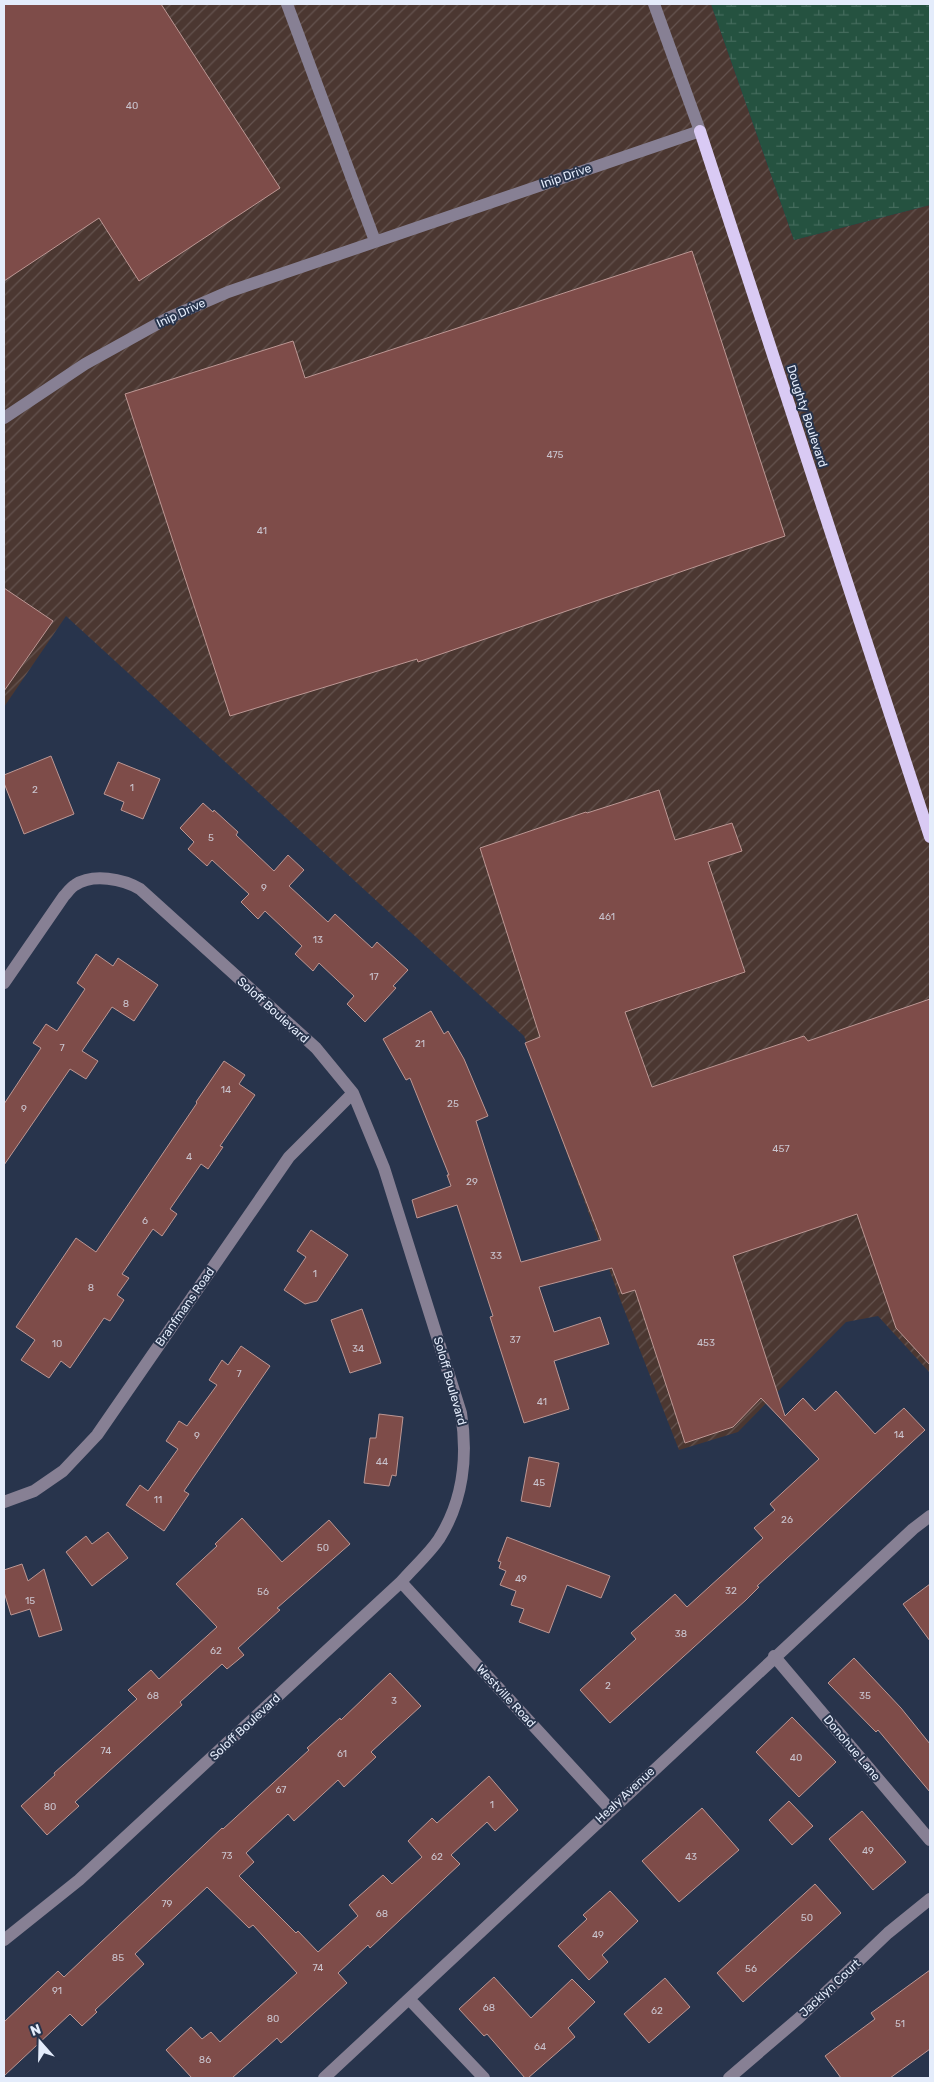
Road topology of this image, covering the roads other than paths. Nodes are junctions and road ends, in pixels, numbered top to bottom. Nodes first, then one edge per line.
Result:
1 (287, 4) edge
2 (654, 4) edge
3 (700, 131) junction
4 (375, 240) junction
5 (4, 418) edge
6 (930, 838) edge
7 (4, 983) edge
8 (353, 1093) junction
9 (4, 1502) edge
10 (930, 1516) edge
11 (401, 1582) junction
12 (774, 1656) junction
13 (610, 1809) junction
14 (930, 1840) edge
15 (930, 1899) edge
16 (4, 1940) edge
17 (408, 1999) junction
18 (324, 2078) edge
19 (484, 2078) edge
20 (729, 2078) edge

1 - 4 street
2 - 3 street, Doughty Boulevard
3 - 4 street, Inip Drive
3 - 6 main road, Doughty Boulevard
4 - 5 street, Inip Drive
7 - 8 street, Soloff Boulevard
8 - 9 street, Branfmans Road
8 - 11 street, Soloff Boulevard
10 - 12 street, Healy Avenue
11 - 13 street, Westville Road
11 - 16 street, Soloff Boulevard
12 - 13 street, Healy Avenue
12 - 14 street, Donohue Lane
13 - 17 street, Healy Avenue
15 - 20 street, Jacklyn Court
17 - 18 street, Healy Avenue
17 - 19 street

